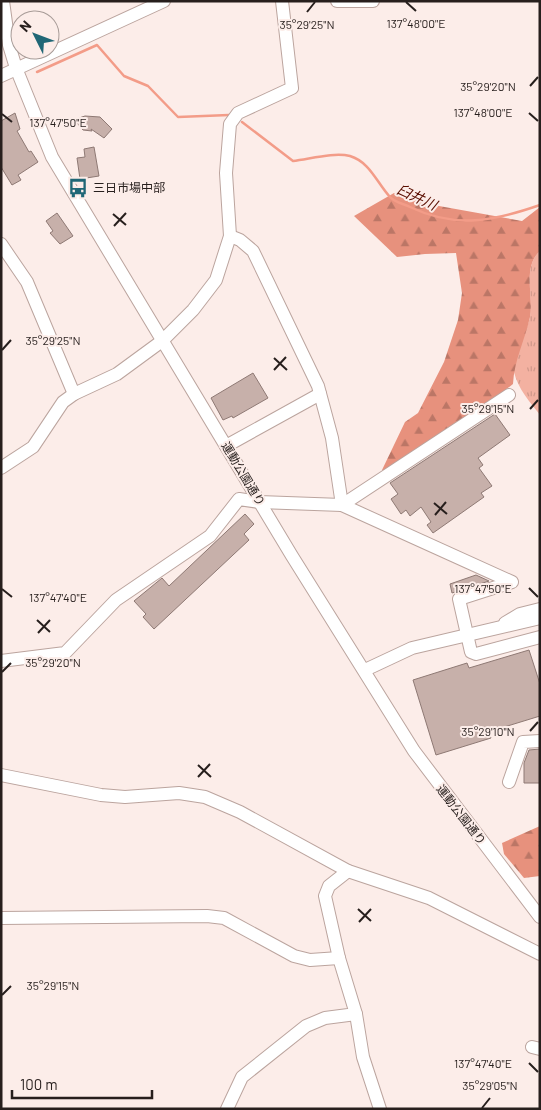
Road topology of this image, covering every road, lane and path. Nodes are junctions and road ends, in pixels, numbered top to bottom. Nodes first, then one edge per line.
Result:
1 (4, 1) edge
2 (164, 1) edge
3 (282, 1) edge
4 (336, 1) edge
5 (373, 1) edge
6 (16, 68) junction
7 (1, 76) edge
8 (230, 236) junction
9 (1, 244) edge
10 (162, 341) junction
11 (74, 394) junction
12 (320, 394) junction
13 (509, 395) dead end
14 (226, 446) junction
15 (1, 468) edge
16 (259, 502) junction
17 (342, 505) junction
18 (540, 609) edge
19 (540, 618) edge
20 (495, 629) junction
21 (468, 636) junction
22 (540, 637) edge
23 (1, 661) edge
24 (366, 670) junction
25 (540, 740) edge
26 (1, 775) edge
27 (509, 782) dead end
28 (348, 871) junction
29 (540, 917) edge
30 (1, 918) edge
31 (540, 954) edge
32 (338, 958) junction
33 (356, 1014) junction
34 (226, 1109) edge
35 (380, 1109) edge

1 - 6 street, 運動公園通り
2 - 6 street
3 - 8 street
4 - 5 street
6 - 7 street
6 - 10 street, 運動公園通り
8 - 10 street
8 - 12 street
9 - 11 street
10 - 11 street
10 - 14 street, 運動公園通り
11 - 15 street
12 - 14 street
12 - 17 street
13 - 17 street
14 - 16 street, 運動公園通り
16 - 17 street
16 - 23 street
16 - 24 street, 運動公園通り
17 - 21 street
18 - 20 street
19 - 20 street
20 - 21 street
21 - 22 street
21 - 24 street
24 - 29 street, 運動公園通り
25 - 27 street
26 - 28 street
28 - 31 street
28 - 32 street
30 - 32 street
32 - 33 street
33 - 34 street
33 - 35 street

